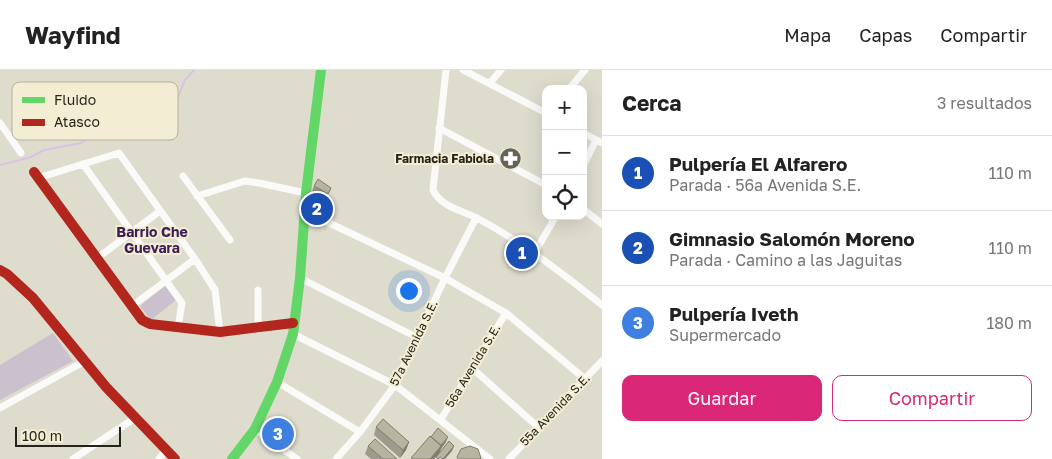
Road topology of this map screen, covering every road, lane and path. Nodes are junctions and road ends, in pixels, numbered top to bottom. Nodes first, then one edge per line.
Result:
1 (321, 70) edge
2 (446, 70) edge
3 (463, 70) edge
4 (501, 70) edge
5 (585, 70) edge
6 (490, 83) junction
7 (572, 85) edge
8 (542, 111) edge
9 (0, 123) edge
10 (439, 128) junction
11 (587, 135) edge
12 (599, 142) edge
13 (21, 154) dead end
14 (587, 160) edge
15 (83, 164) junction
16 (36, 175) joint
17 (183, 176) dead end
18 (542, 183) edge
19 (306, 193) junction
20 (197, 196) junction
21 (160, 211) junction
22 (306, 212) junction
23 (587, 212) edge
24 (476, 218) junction
25 (554, 220) edge
26 (602, 224) edge
27 (132, 232) junction
28 (230, 240) dead end
29 (535, 252) junction
30 (96, 259) junction
31 (196, 259) junction
32 (0, 270) edge
33 (300, 278) junction
34 (445, 278) junction
35 (166, 281) junction
36 (258, 290) dead end
37 (602, 305) edge
38 (132, 306) junction
39 (506, 313) junction
40 (178, 328) junction
41 (258, 329) junction
42 (293, 329) junction
43 (220, 332) junction
44 (418, 338) junction
45 (86, 361) junction
46 (602, 361) edge
47 (472, 368) junction
48 (585, 379) junction
49 (277, 382) junction
50 (395, 385) junction
51 (0, 408) edge
52 (135, 418) junction
53 (441, 419) junction
54 (538, 427) junction
55 (255, 429) junction
56 (360, 432) junction
57 (166, 450) junction
58 (73, 459) edge
59 (159, 459) edge
60 (174, 459) edge
61 (232, 459) edge
62 (297, 459) edge
63 (336, 459) edge
64 (490, 459) edge
65 (509, 459) edge

1 - 19 street
2 - 10 street
3 - 6 street
4 - 6 street
5 - 7 street
6 - 8 street
9 - 13 street
10 - 18 street
10 - 24 street
11 - 12 street
12 - 14 street
15 - 16 street
15 - 21 street
15 - 27 street
16 - 30 street
17 - 20 street
19 - 20 street
19 - 22 street
20 - 28 street
21 - 27 street
21 - 31 street
22 - 33 street
22 - 34 street
23 - 26 street
24 - 29 street
24 - 34 street, 57a Avenida S.E.
25 - 29 street
27 - 30 street
27 - 35 street
29 - 37 street
30 - 38 street
31 - 35 street
31 - 43 street
32 - 45 street
33 - 42 street
33 - 44 street
34 - 39 street
34 - 44 street, 57a Avenida S.E.
35 - 38 street
35 - 40 street
36 - 41 street
38 - 40 street
39 - 47 street, 56a Avenida S.E.
39 - 48 street
40 - 43 street
41 - 42 street
41 - 43 street
42 - 49 street
42 - 50 street
44 - 50 street, 57a Avenida S.E.
45 - 51 street
45 - 52 street
46 - 48 street, 55a Avenida S.E.
47 - 53 street, 56a Avenida S.E.
47 - 54 street
48 - 54 street, 55a Avenida S.E.
49 - 55 street
49 - 56 street
50 - 53 street
50 - 56 street, 57a Avenida S.E.
52 - 57 street
52 - 58 street
53 - 64 street
54 - 65 street, 55a Avenida S.E.
55 - 61 street
55 - 62 street
56 - 63 street, 57a Avenida S.E.
57 - 59 street
57 - 60 street

